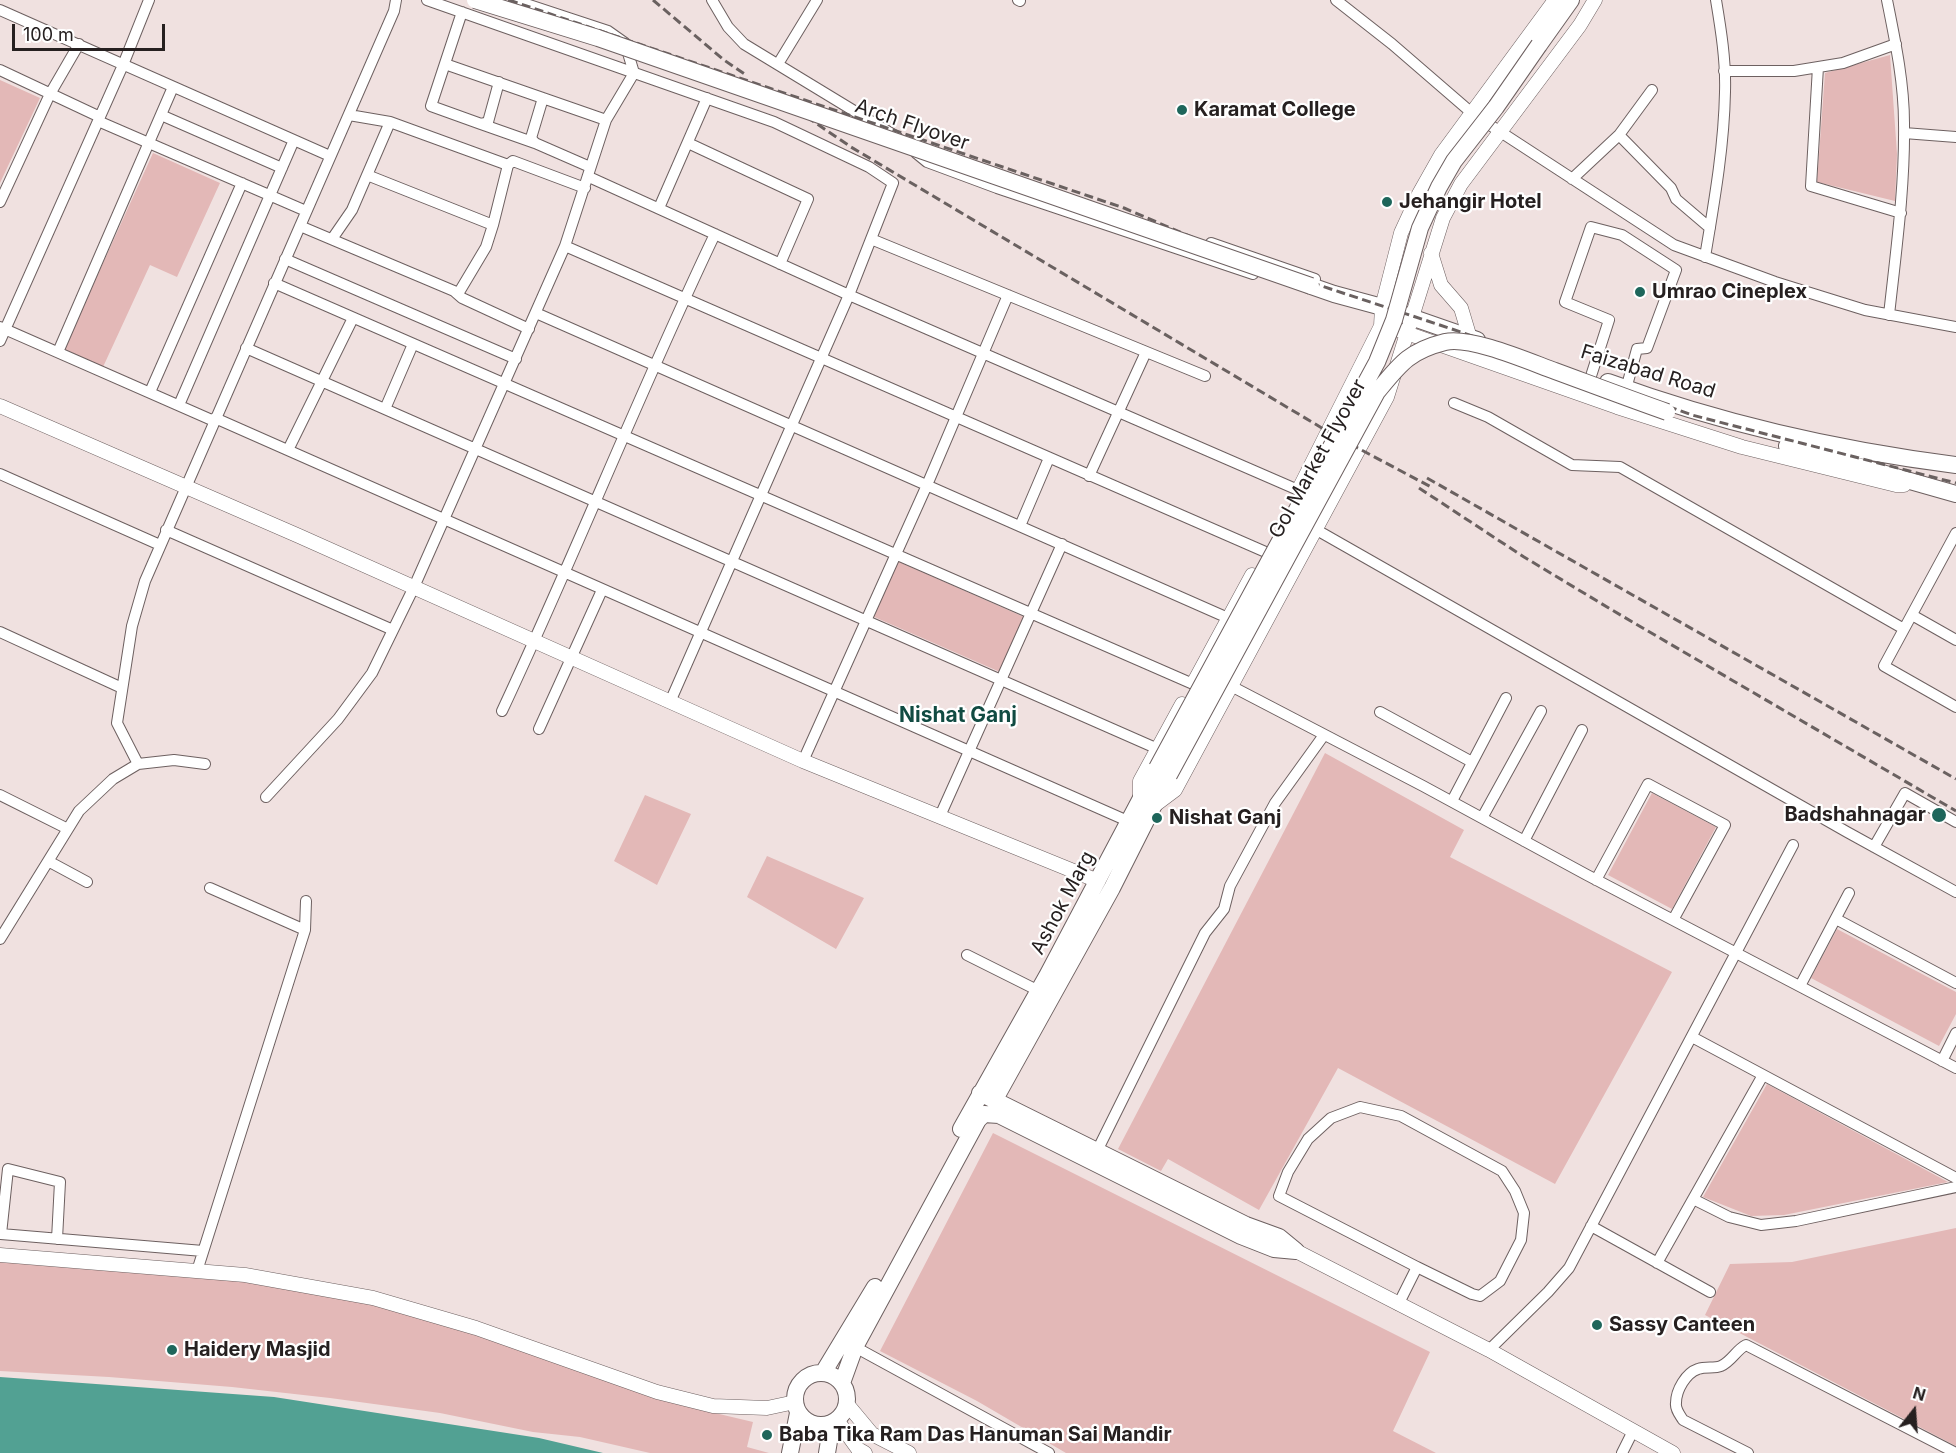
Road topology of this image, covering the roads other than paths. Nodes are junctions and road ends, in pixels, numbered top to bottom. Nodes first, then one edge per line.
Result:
1 (149, 0) edge
2 (396, 0) edge
3 (427, 0) edge
4 (475, 0) edge
5 (514, 0) edge
6 (712, 0) edge
7 (817, 0) edge
8 (1336, 0) edge
9 (1555, 0) edge
10 (1571, 0) edge
11 (1595, 0) edge
12 (1716, 0) edge
13 (1887, 0) edge
14 (0, 9) edge
15 (462, 12) junction
16 (79, 44) junction
17 (1896, 44) junction
18 (445, 64) junction
19 (778, 64) junction
20 (123, 65) junction
21 (1818, 67) junction
22 (0, 70) edge
23 (1724, 71) junction
24 (634, 73) junction
25 (499, 82) junction
26 (173, 87) junction
27 (1652, 90) dead end
28 (50, 93) junction
29 (543, 98) junction
30 (707, 99) junction
31 (349, 114) junction
32 (1473, 114) junction
33 (161, 115) junction
34 (99, 119) junction
35 (606, 120) junction
36 (390, 122) junction
37 (481, 124) junction
38 (1500, 132) junction
39 (1904, 133) junction
40 (893, 134) junction
41 (1618, 135) junction
42 (1956, 137) edge
43 (294, 140) junction
44 (149, 143) junction
45 (535, 143) junction
46 (688, 143) junction
47 (330, 156) junction
48 (508, 165) junction
49 (282, 168) junction
50 (367, 175) junction
51 (588, 177) junction
52 (1572, 179) junction
53 (242, 183) junction
54 (270, 195) junction
55 (0, 202) edge
56 (659, 208) junction
57 (306, 211) junction
58 (1901, 213) junction
59 (493, 225) junction
60 (300, 226) junction
61 (1710, 228) junction
62 (715, 234) junction
63 (332, 239) junction
64 (871, 239) junction
65 (1674, 245) junction
66 (565, 246) junction
67 (1431, 253) junction
68 (1705, 257) junction
69 (285, 259) junction
70 (1665, 263) junction
71 (780, 264) junction
72 (274, 283) junction
73 (458, 294) junction
74 (1334, 294) junction
75 (849, 295) junction
76 (1008, 295) junction
77 (684, 298) junction
78 (1382, 307) junction
79 (536, 313) junction
80 (1889, 315) junction
81 (353, 318) junction
82 (1409, 325) junction
83 (1381, 326) junction
84 (1956, 327) edge
85 (3, 328) edge
86 (529, 329) junction
87 (1470, 338) junction
88 (0, 341) edge
89 (413, 344) junction
90 (246, 348) junction
91 (58, 352) junction
92 (1146, 352) junction
93 (983, 353) junction
94 (821, 358) junction
95 (516, 359) junction
96 (655, 365) junction
97 (1205, 376) dead end
98 (1591, 376) junction
99 (321, 381) junction
100 (505, 384) junction
101 (1626, 389) junction
102 (150, 392) junction
103 (1454, 403) dead end
104 (178, 405) junction
105 (0, 406) edge
106 (385, 409) junction
107 (1340, 409) junction
108 (1118, 412) junction
109 (956, 417) junction
110 (214, 419) junction
111 (1372, 423) junction
112 (791, 426) junction
113 (624, 436) junction
114 (1322, 446) junction
115 (476, 449) junction
116 (288, 450) junction
117 (1049, 458) junction
118 (1352, 463) junction
119 (1956, 465) edge
120 (0, 474) edge
121 (1089, 476) junction
122 (1920, 484) junction
123 (927, 485) junction
124 (185, 486) junction
125 (1299, 490) junction
126 (1956, 494) edge
127 (762, 495) junction
128 (595, 502) junction
129 (1328, 504) junction
130 (444, 520) junction
131 (1020, 526) junction
132 (1315, 529) junction
133 (166, 531) junction
134 (1956, 533) edge
135 (1062, 544) junction
136 (160, 545) junction
137 (1266, 551) junction
138 (896, 554) junction
139 (731, 563) junction
140 (1295, 566) junction
141 (564, 573) junction
142 (414, 587) junction
143 (602, 590) junction
144 (1030, 613) junction
145 (1912, 615) junction
146 (1228, 618) junction
147 (866, 622) junction
148 (1904, 629) junction
149 (393, 630) junction
150 (0, 632) edge
151 (700, 633) junction
152 (1956, 640) edge
153 (534, 641) junction
154 (571, 658) junction
155 (1000, 681) junction
156 (1193, 684) junction
157 (1231, 686) junction
158 (122, 688) junction
159 (834, 692) junction
160 (1506, 698) dead end
161 (670, 702) junction
162 (1956, 707) edge
163 (502, 711) dead end
164 (1541, 711) dead end
165 (1380, 712) dead end
166 (539, 729) dead end
167 (1582, 730) dead end
168 (1324, 735) junction
169 (1158, 749) junction
170 (970, 751) junction
171 (803, 761) junction
172 (1472, 762) junction
173 (138, 764) junction
174 (205, 764) dead end
175 (1163, 772) junction
176 (0, 795) edge
177 (266, 797) dead end
178 (1452, 801) junction
179 (1147, 804) junction
180 (940, 816) junction
181 (1482, 818) junction
182 (1130, 822) junction
183 (1956, 822) edge
184 (68, 829) junction
185 (1524, 841) junction
186 (1793, 845) dead end
187 (1874, 847) junction
188 (48, 861) junction
189 (1596, 880) junction
190 (1098, 881) junction
191 (87, 882) dead end
192 (210, 888) dead end
193 (1956, 892) edge
194 (1850, 893) dead end
195 (306, 901) dead end
196 (1836, 919) junction
197 (1673, 920) junction
198 (305, 930) junction
199 (0, 939) edge
200 (1737, 953) junction
201 (968, 955) dead end
202 (1956, 983) edge
203 (1800, 986) junction
204 (1039, 991) junction
205 (1956, 1033) edge
206 (1692, 1037) junction
207 (1942, 1061) junction
208 (1956, 1068) edge
209 (1763, 1075) junction
210 (988, 1096) junction
211 (1097, 1151) junction
212 (1956, 1178) edge
213 (1956, 1187) edge
214 (1693, 1199) junction
215 (1591, 1226) junction
216 (57, 1239) junction
217 (203, 1251) junction
218 (1296, 1251) junction
219 (0, 1255) edge
220 (1657, 1263) junction
221 (1417, 1267) junction
222 (197, 1271) junction
223 (1710, 1292) dead end
224 (1398, 1305) junction
225 (855, 1347) junction
226 (1489, 1350) junction
227 (823, 1373) junction
228 (842, 1383) junction
229 (847, 1404) junction
230 (797, 1407) junction
231 (835, 1422) junction
232 (1633, 1431) junction
233 (829, 1448) edge
234 (789, 1453) edge
235 (865, 1453) edge
236 (909, 1453) edge
237 (1049, 1453) edge
238 (1622, 1453) edge
239 (1673, 1453) edge
240 (1748, 1453) edge
241 (1956, 1453) edge

1 - 20 street
2 - 31 street
3 - 15 street
4 - 74 main road, Arch Flyover, bridge
5 - 24 street
6 - 19 street
7 - 19 street
8 - 32 street
9 - 32 street
10 - 175 main road, Gol Market Flyover, bridge
11 - 38 street, Ashok Marg
12 - 23 street
13 - 17 street
14 - 16 street
15 - 18 street
15 - 24 street
16 - 20 street
16 - 28 street
17 - 21 street
17 - 39 street
18 - 25 street
18 - 37 street
19 - 40 street
20 - 26 street
20 - 34 street
21 - 23 street
21 - 58 street
22 - 28 street
23 - 61 street
24 - 30 street
24 - 35 street
25 - 29 street
25 - 37 street
26 - 33 street
26 - 43 street
27 - 41 street
28 - 34 street
28 - 55 street
29 - 35 street
29 - 45 street
30 - 46 street
30 - 64 street
31 - 36 street
31 - 47 street
32 - 38 street
32 - 78 street
33 - 44 street
33 - 49 street
34 - 44 street
34 - 85 street
35 - 51 street
36 - 48 street
36 - 50 street
37 - 45 street
38 - 52 street
38 - 67 street, Ashok Marg
39 - 42 street
39 - 58 street
40 - 74 street
40 - 74 street
41 - 52 street
41 - 61 street
43 - 47 street
43 - 49 street
44 - 53 street
44 - 91 street
45 - 51 street
46 - 56 street
46 - 71 street
47 - 57 street
48 - 51 street
48 - 59 street
49 - 54 street
50 - 59 street
50 - 63 street
51 - 56 street
51 - 66 street
52 - 65 street
53 - 54 street
53 - 102 street
54 - 57 street
54 - 104 street
56 - 62 street
57 - 60 street
58 - 80 street
59 - 73 street
60 - 63 street
60 - 69 street
61 - 68 street
62 - 71 street
62 - 77 street
63 - 73 street
64 - 75 street
64 - 76 street
65 - 68 street
65 - 70 street
66 - 77 street
66 - 79 street
67 - 82 street, Ashok Marg
67 - 87 street
68 - 80 street
69 - 72 street
69 - 95 street
70 - 98 street
70 - 101 street
71 - 75 street
72 - 81 street
72 - 90 street
73 - 86 street
74 - 78 main road, Faizabad Road
75 - 93 street
75 - 94 street
76 - 92 street
76 - 93 street
77 - 94 street
77 - 96 street
78 - 82 main road, Faizabad Road
78 - 83 street
79 - 86 street
79 - 96 street
80 - 84 street
81 - 89 street
81 - 99 street
82 - 83 street, Faizabad Road
82 - 87 main road, Faizabad Road
82 - 111 street, Ashok Marg
82 - 122 street, Faizabad Road
83 - 107 street, Ashok Marg
85 - 88 street
85 - 91 street
86 - 95 street
87 - 98 main road, Faizabad Road
89 - 100 street
89 - 106 street
90 - 99 street
90 - 110 street
91 - 102 street
92 - 97 street
92 - 108 street
93 - 108 street
93 - 109 street
94 - 109 street
94 - 112 street
95 - 100 street
96 - 112 street
96 - 113 street
98 - 101 main road, Faizabad Road
99 - 106 street
99 - 116 street
100 - 113 street
100 - 115 street
101 - 119 main road, Faizabad Road
102 - 104 street
103 - 148 street
104 - 110 street
105 - 124 street
106 - 115 street
107 - 111 street
107 - 114 street, Ashok Marg
108 - 121 street
108 - 125 street
109 - 117 street
109 - 123 street
110 - 116 street
110 - 124 street
111 - 118 street, Ashok Marg
112 - 123 street
112 - 127 street
113 - 127 street
113 - 128 street
114 - 118 street
114 - 125 street, Ashok Marg
115 - 128 street
115 - 130 street
116 - 130 street
117 - 121 street
117 - 131 street
118 - 129 street, Ashok Marg
120 - 136 street
121 - 137 street
122 - 126 main road, Faizabad Road
122 - 175 main road, Gol Market Flyover, bridge
123 - 131 street
123 - 138 street
124 - 133 street
124 - 142 street
125 - 129 street
125 - 137 street, Ashok Marg
127 - 138 street
127 - 139 street
128 - 139 street
128 - 141 street
129 - 132 street, Ashok Marg
130 - 141 street
130 - 142 street
131 - 135 street
132 - 140 street, Ashok Marg
132 - 187 street
133 - 136 street
133 - 149 street
134 - 145 street
135 - 144 street
135 - 146 street
136 - 158 street
137 - 140 street
137 - 146 street, Ashok Marg
138 - 144 street
138 - 147 street
139 - 147 street
139 - 151 street
140 - 157 street, Ashok Marg
141 - 143 street
141 - 153 street
142 - 149 street
142 - 153 street
143 - 151 street
143 - 154 street
144 - 155 street
144 - 156 street
145 - 148 street
145 - 152 street
146 - 156 street, Ashok Marg
147 - 155 street
147 - 159 street
148 - 162 street
149 - 177 street
150 - 158 street
151 - 159 street
151 - 161 street
153 - 154 street
153 - 163 street
154 - 161 street
154 - 166 street
155 - 169 street
155 - 170 street
156 - 169 street, Ashok Marg
157 - 168 street
157 - 179 street, Ashok Marg
158 - 173 street
159 - 170 street
159 - 171 street
160 - 172 street
161 - 171 street
164 - 181 street
165 - 172 street
167 - 185 street
168 - 178 street
168 - 211 street
169 - 179 street, Ashok Marg
170 - 180 street
170 - 182 street
171 - 180 street
172 - 178 street
173 - 174 street
173 - 184 street
175 - 179 main road, Gol Market Flyover
176 - 184 street
178 - 181 street
179 - 182 main road, Ashok Marg
179 - 210 main road, Ashok Marg
180 - 190 street
181 - 185 street
182 - 190 main road, Ashok Marg
183 - 187 street
184 - 188 street
185 - 189 street
186 - 200 street
187 - 193 street
188 - 191 street
188 - 199 street
189 - 197 street
189 - 197 street
190 - 204 main road, Ashok Marg
192 - 198 street
194 - 196 street
195 - 198 street
196 - 202 street
196 - 203 street
197 - 200 street
198 - 217 street
200 - 203 street
200 - 206 street
201 - 204 street
203 - 207 street
204 - 210 main road, Ashok Marg
205 - 207 street
206 - 209 street
206 - 215 street
207 - 208 street
209 - 212 street
209 - 214 street
210 - 211 main road
210 - 227 main road, Ashok Marg
211 - 218 main road
213 - 214 street
214 - 220 street
215 - 220 street
215 - 226 street
216 - 216 street
216 - 217 street
217 - 222 street
218 - 224 street
218 - 225 main road
219 - 222 street
220 - 223 street
221 - 221 street
221 - 224 street
222 - 230 street
224 - 226 street
225 - 228 main road
225 - 237 street
226 - 232 street
227 - 228 main road
227 - 230 main road
228 - 229 main road
229 - 231 main road
229 - 236 street
230 - 231 main road
230 - 234 main road
231 - 233 main road
231 - 235 street
232 - 238 street
232 - 239 street
240 - 241 street

